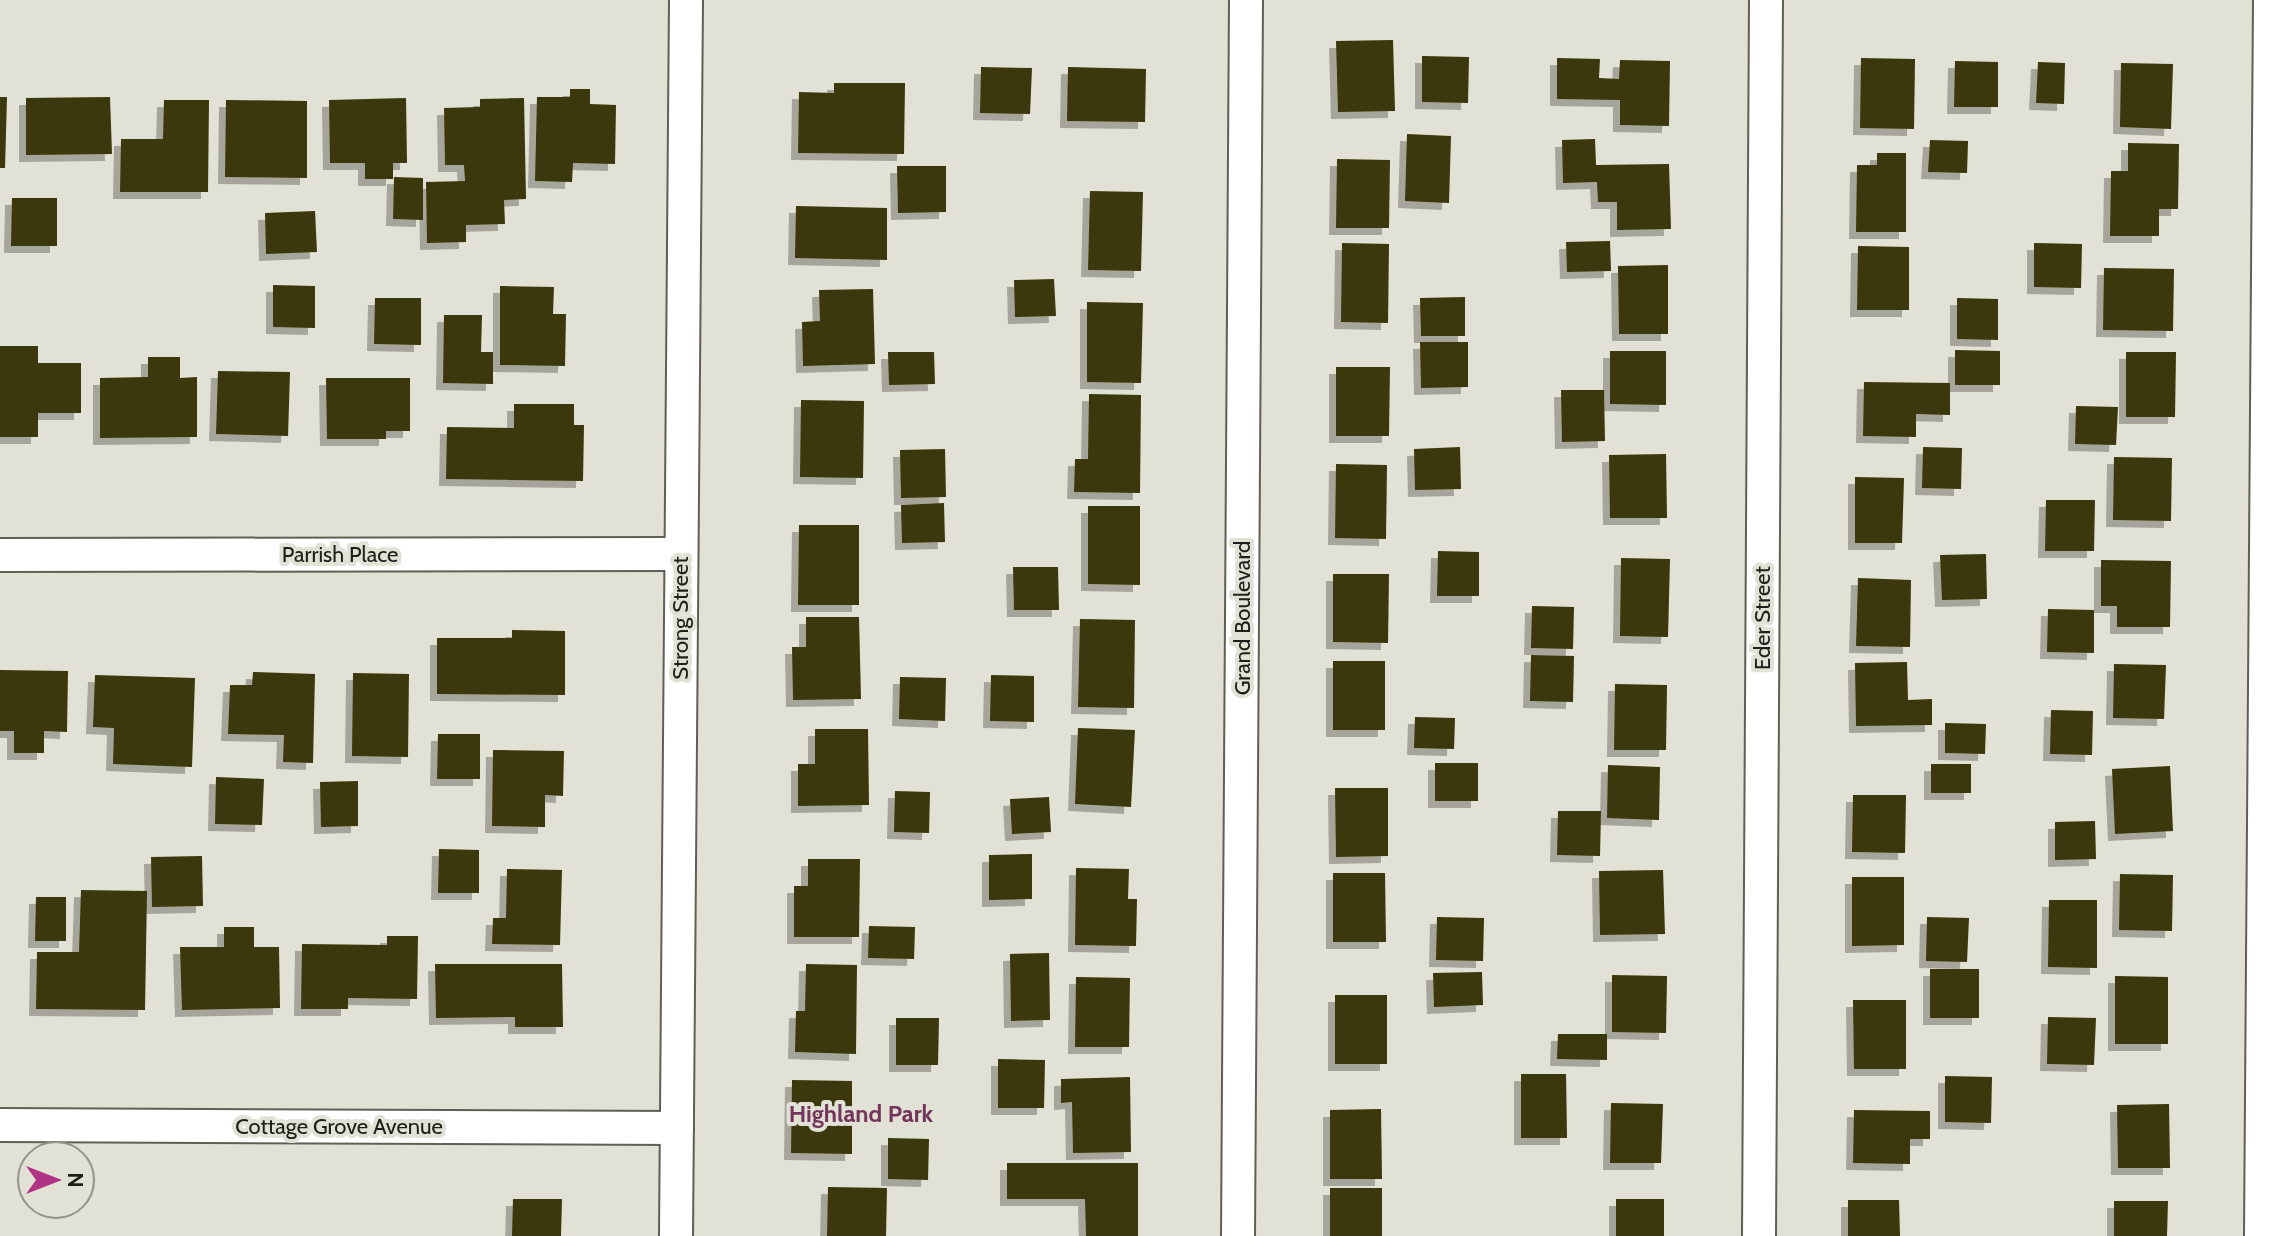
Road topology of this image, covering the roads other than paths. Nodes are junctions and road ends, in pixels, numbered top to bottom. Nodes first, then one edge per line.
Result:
1 (686, 0) edge
2 (1246, 0) edge
3 (1766, 0) edge
4 (2270, 0) edge
5 (680, 554) junction
6 (0, 555) edge
7 (0, 1125) edge
8 (677, 1128) junction
9 (676, 1236) edge
10 (1238, 1236) edge
11 (1759, 1236) edge
12 (2261, 1236) edge

1 - 5 street, Strong Street
2 - 10 street, Grand Boulevard
3 - 11 street, Eder Street
4 - 12 street
5 - 6 street, Parrish Place
5 - 8 street, Strong Street
7 - 8 street, Cottage Grove Avenue
8 - 9 street, Strong Street

